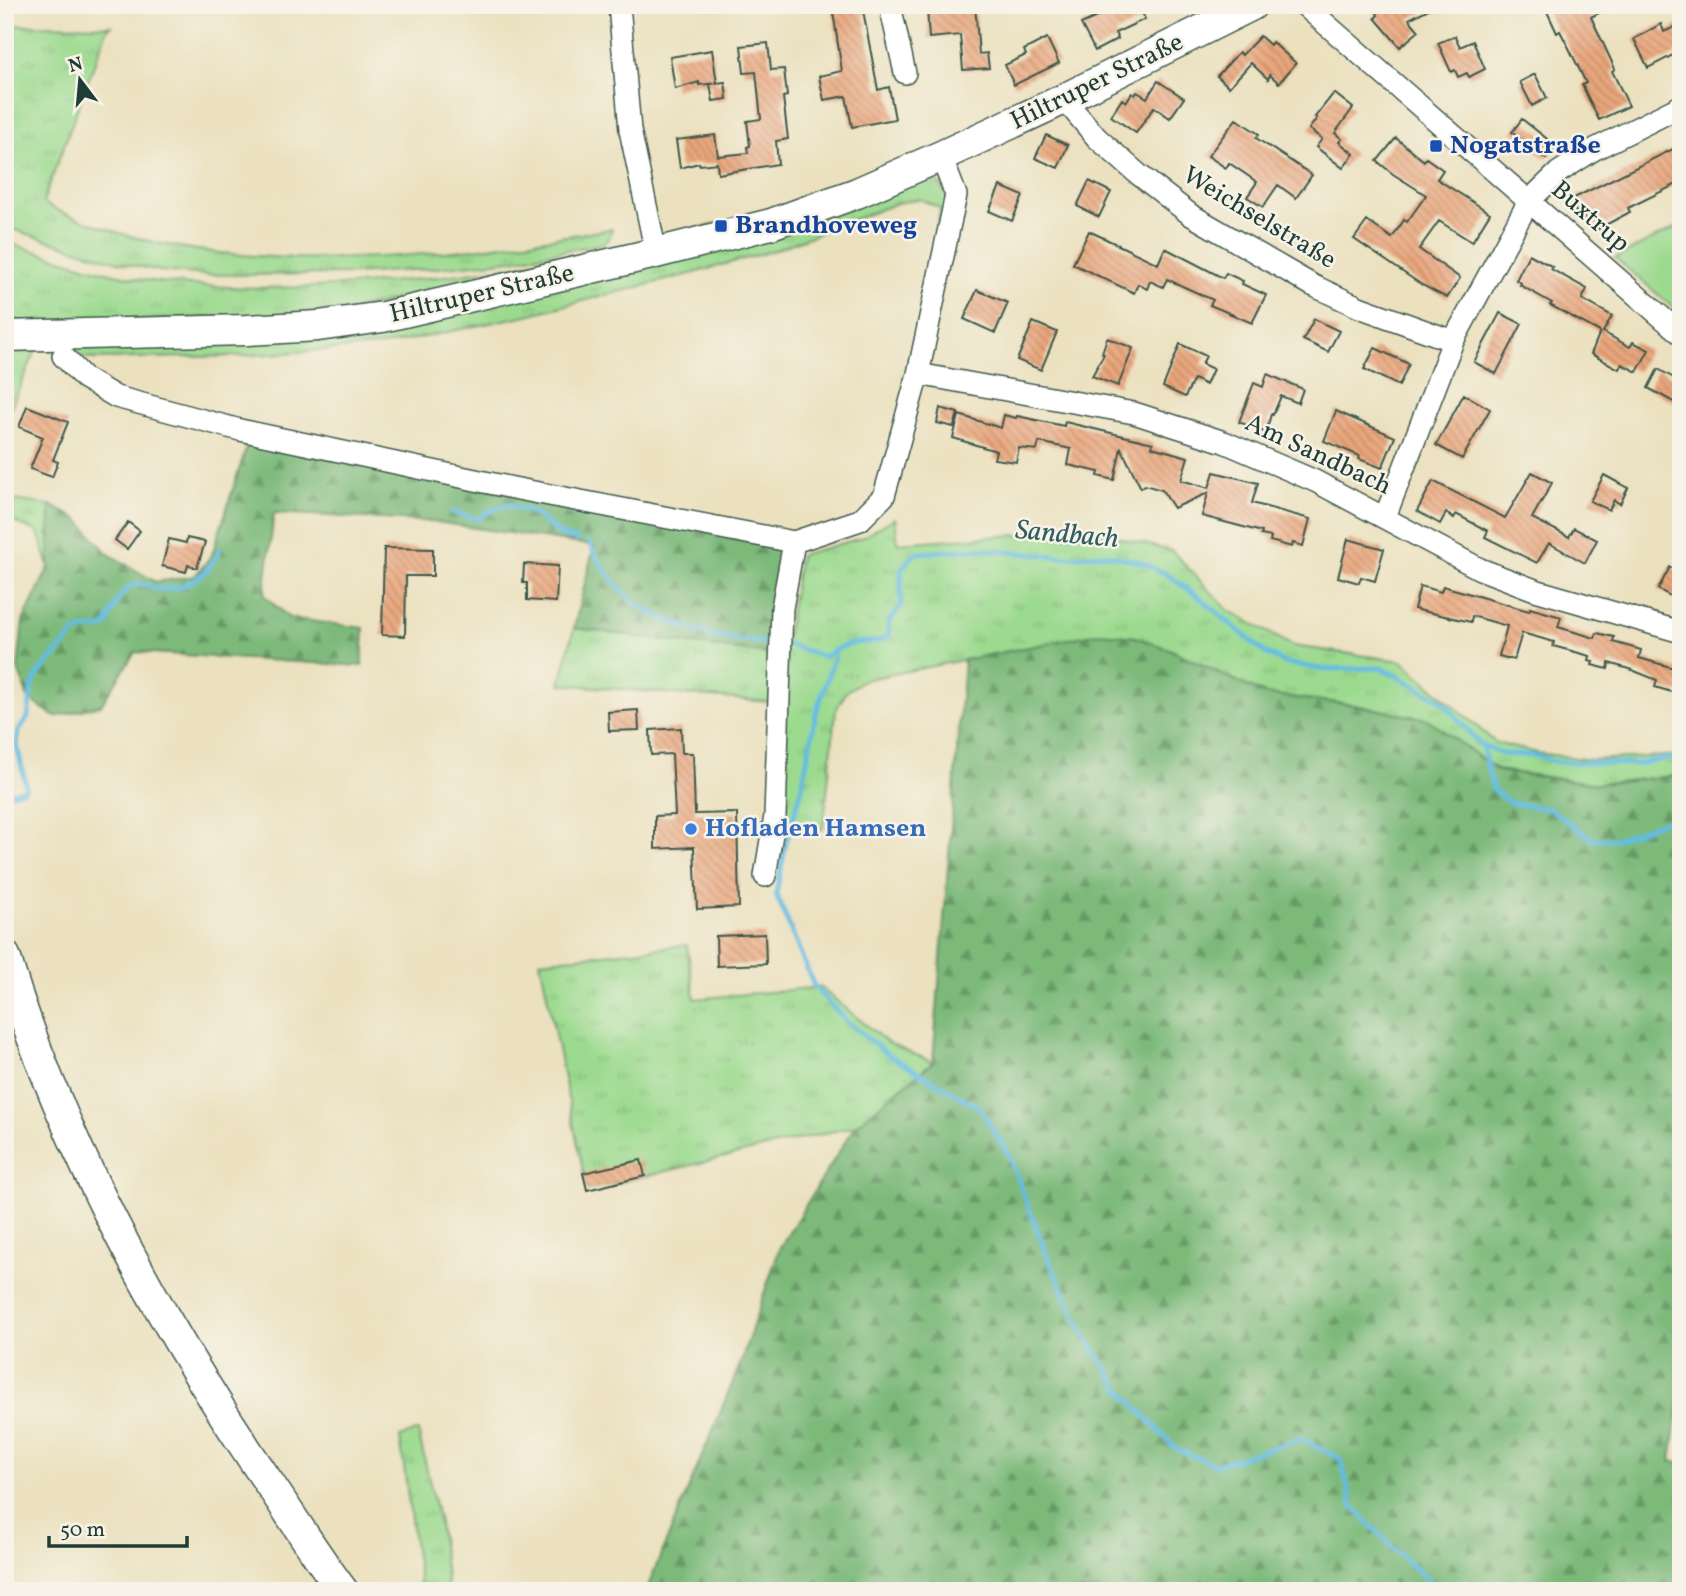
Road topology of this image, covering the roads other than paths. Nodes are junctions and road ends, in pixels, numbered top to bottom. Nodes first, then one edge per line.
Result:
1 (620, 5) edge
2 (890, 5) edge
3 (1252, 5) edge
4 (1304, 5) edge
5 (905, 73) dead end
6 (1063, 99) junction
7 (1681, 106) edge
8 (941, 156) junction
9 (1529, 201) junction
10 (656, 253) junction
11 (1681, 334) edge
12 (5, 336) edge
13 (1453, 341) junction
14 (63, 356) dead end
15 (918, 374) junction
16 (1385, 517) junction
17 (794, 542) junction
18 (1681, 632) edge
19 (765, 876) dead end
20 (5, 956) edge
21 (343, 1591) edge

1 - 10 street
2 - 5 street
3 - 6 street, Hiltruper Straße
4 - 9 street, Buxtrup
6 - 8 street, Hiltruper Straße
6 - 13 street, Weichselstraße
7 - 9 street
8 - 10 street, Hiltruper Straße
8 - 15 street
9 - 11 street, Buxtrup
9 - 13 street
10 - 12 street, Hiltruper Straße
13 - 16 street
14 - 17 street
15 - 16 street, Am Sandbach
15 - 17 street
16 - 18 street, Am Sandbach
17 - 19 street
20 - 21 street

